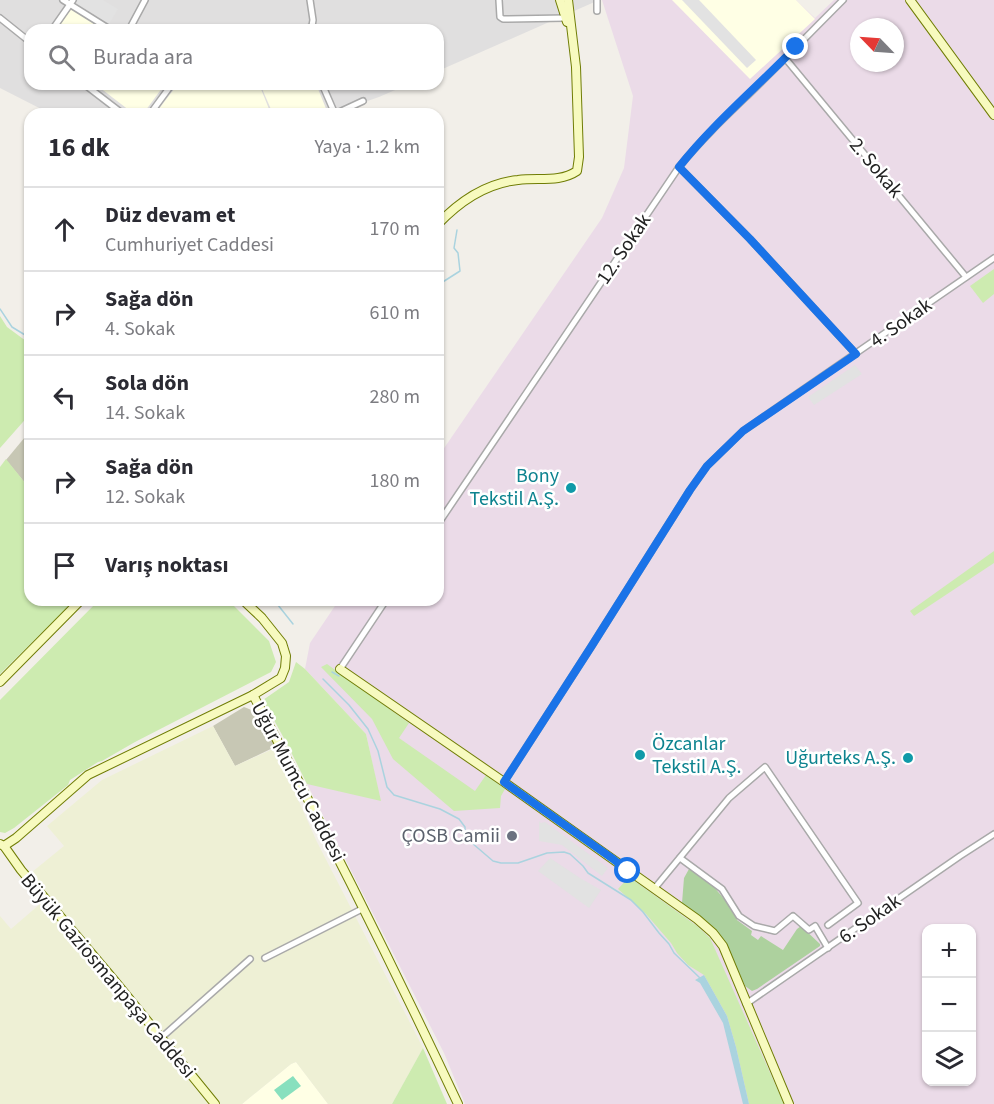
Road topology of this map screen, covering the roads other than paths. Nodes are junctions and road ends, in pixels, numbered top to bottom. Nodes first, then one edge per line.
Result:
1 (63, 0) edge
2 (145, 0) edge
3 (310, 0) edge
4 (499, 0) edge
5 (560, 0) edge
6 (568, 0) edge
7 (597, 0) edge
8 (843, 0) edge
9 (910, 0) edge
10 (71, 2) edge
11 (597, 11) dead end
12 (0, 18) edge
13 (566, 18) junction
14 (56, 24) edge
15 (102, 24) edge
16 (132, 24) edge
17 (313, 24) edge
18 (24, 37) edge
19 (575, 52) junction
20 (785, 58) junction
21 (92, 90) edge
22 (168, 90) edge
23 (325, 90) edge
24 (363, 101) dead end
25 (115, 108) edge
26 (154, 108) edge
27 (332, 108) edge
28 (348, 108) edge
29 (994, 115) edge
30 (679, 167) junction
31 (444, 217) edge
32 (994, 258) edge
33 (966, 277) junction
34 (856, 354) junction
35 (444, 515) edge
36 (75, 606) edge
37 (249, 606) edge
38 (383, 606) edge
39 (340, 669) joint
40 (0, 682) edge
41 (253, 695) junction
42 (504, 782) junction
43 (994, 834) edge
44 (1, 846) edge
45 (680, 858) junction
46 (654, 889) junction
47 (364, 908) junction
48 (828, 925) dead end
49 (828, 948) junction
50 (265, 958) dead end
51 (250, 959) dead end
52 (746, 1004) junction
53 (161, 1038) junction
54 (215, 1104) edge
55 (458, 1104) edge
56 (789, 1104) edge

1 - 10 street
2 - 16 street
3 - 17 street
4 - 13 street
5 - 13 street
6 - 19 street
7 - 11 street
8 - 20 street, 12. Sokak
9 - 29 street
10 - 14 street
10 - 15 street
12 - 18 street
13 - 19 street
19 - 31 street
20 - 30 street, 12. Sokak
20 - 33 street, 2. Sokak
21 - 25 street
22 - 26 street
23 - 27 street
24 - 28 street
30 - 34 street
30 - 35 street, 12. Sokak
32 - 33 street, 4. Sokak
33 - 34 street, 4. Sokak
34 - 42 street, 4. Sokak
36 - 40 street
37 - 41 street
38 - 39 street
39 - 42 street
41 - 44 street, Uğur Mumcu Caddesi
41 - 47 street, Uğur Mumcu Caddesi
42 - 46 street
43 - 49 street, 6. Sokak
44 - 53 street, Büyük Gaziosmanpaşa Caddesi
45 - 46 street
45 - 48 street
45 - 49 street
46 - 52 street
47 - 50 street
47 - 55 street, Uğur Mumcu Caddesi
49 - 52 street, 6. Sokak
51 - 53 street
52 - 56 street
53 - 54 street, Büyük Gaziosmanpaşa Caddesi

